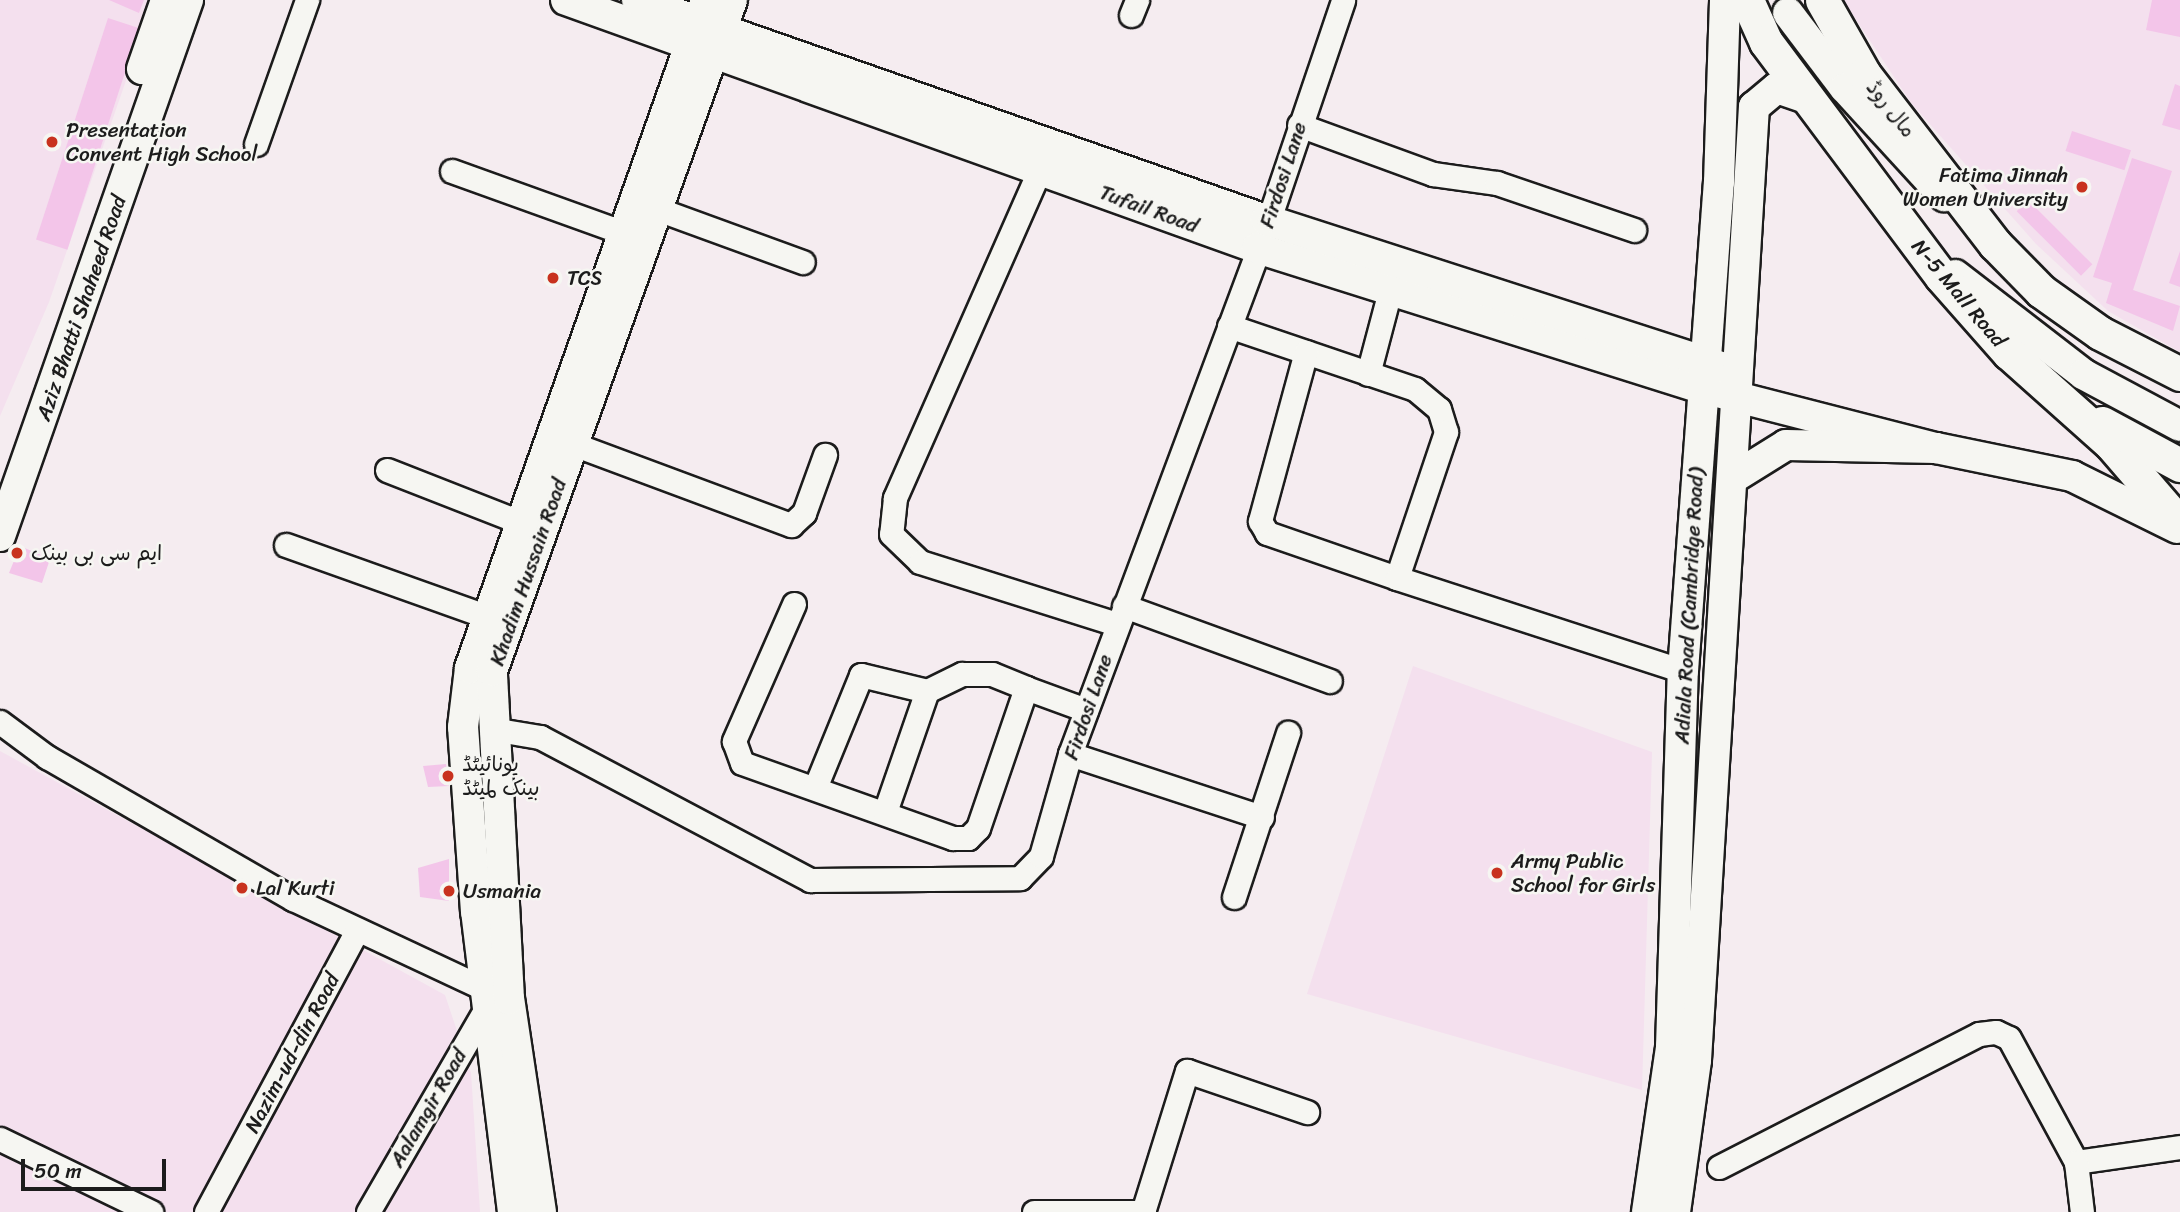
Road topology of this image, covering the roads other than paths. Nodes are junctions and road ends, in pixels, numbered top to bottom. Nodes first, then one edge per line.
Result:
1 (166, 0) edge
2 (188, 0) edge
3 (307, 0) edge
4 (566, 0) edge
5 (637, 0) edge
6 (732, 0) edge
7 (1343, 0) edge
8 (1725, 0) edge
9 (1747, 0) edge
10 (1822, 0) edge
11 (1788, 13) dead end
12 (706, 29) edge
13 (1809, 99) junction
14 (1300, 125) junction
15 (256, 144) dead end
16 (1040, 169) junction
17 (452, 171) dead end
18 (657, 209) junction
19 (1266, 220) junction
20 (1634, 230) dead end
21 (624, 233) junction
22 (1914, 240) junction
23 (1995, 244) junction
24 (1258, 248) junction
25 (803, 261) dead end
26 (1390, 291) junction
27 (1229, 326) junction
28 (1306, 352) junction
29 (1368, 374) junction
30 (2180, 374) edge
31 (1703, 375) junction
32 (1740, 386) junction
33 (2077, 410) junction
34 (2180, 426) edge
35 (573, 444) junction
36 (1936, 449) junction
37 (825, 455) dead end
38 (2180, 464) edge
39 (387, 470) dead end
40 (1733, 478) junction
41 (0, 483) edge
42 (522, 523) junction
43 (2180, 524) edge
44 (2180, 530) edge
45 (0, 536) edge
46 (286, 545) dead end
47 (1397, 578) junction
48 (794, 604) dead end
49 (1121, 615) junction
50 (488, 617) junction
51 (1683, 671) junction
52 (1330, 681) dead end
53 (1026, 688) junction
54 (927, 691) junction
55 (1086, 710) junction
56 (0, 722) edge
57 (492, 729) junction
58 (1289, 733) dead end
59 (1070, 754) junction
60 (815, 788) junction
61 (885, 812) junction
62 (1262, 817) junction
63 (1234, 897) dead end
64 (357, 930) junction
65 (494, 998) junction
66 (1307, 1112) dead end
67 (0, 1139) edge
68 (2180, 1147) edge
69 (2076, 1162) junction
70 (1719, 1167) dead end
71 (151, 1212) edge
72 (206, 1212) edge
73 (368, 1212) edge
74 (513, 1212) edge
75 (541, 1212) edge
76 (1034, 1212) edge
77 (1144, 1212) edge
78 (1647, 1212) edge
79 (1675, 1212) edge
80 (2082, 1212) edge

1 - 41 main road, Aziz Bhatti Shaheed Road
2 - 45 main road, Aziz Bhatti Shaheed Road
3 - 15 street
4 - 12 main road, Tufail Road
5 - 12 main road, Tufail Road
6 - 12 main road, Khadim Hussain Road
7 - 14 street, Firdosi Lane
8 - 31 main road, Adiala Road (Cambridge Road)
9 - 13 highway, N-5 Mall Road
10 - 23 highway, مال روڈ
11 - 23 main road
12 - 16 main road, Tufail Road
12 - 18 main road, Khadim Hussain Road
12 - 19 main road, Tufail Road
12 - 21 main road, Khadim Hussain Road
13 - 22 highway, N-5 Mall Road
13 - 32 main road, Adiala Road (Cambridge Road)
14 - 19 street, Firdosi Lane
14 - 20 street
16 - 24 main road, Tufail Road
16 - 49 street
17 - 21 street
18 - 25 street
18 - 35 main road, Khadim Hussain Road
19 - 24 street, Firdosi Lane
19 - 31 main road, Tufail Road
21 - 42 main road, Khadim Hussain Road
22 - 33 highway, N-5 Mall Road
22 - 34 main road
23 - 30 highway, مال روڈ
24 - 26 main road, Tufail Road
24 - 27 street, Firdosi Lane
26 - 29 street
26 - 31 main road, Tufail Road
27 - 28 street
27 - 49 street, Firdosi Lane
28 - 29 street
28 - 47 street
29 - 47 street
31 - 32 main road, Tufail Road
31 - 51 main road, Adiala Road (Cambridge Road)
32 - 36 main road, Tufail Road
32 - 40 main road, Adiala Road (Cambridge Road)
33 - 38 highway
33 - 43 highway, N-5 Mall Road
35 - 37 street
35 - 57 main road, Khadim Hussain Road
36 - 40 main road
36 - 44 main road
39 - 42 street
40 - 79 main road, Adiala Road (Cambridge Road)
42 - 50 main road, Khadim Hussain Road
46 - 50 street
47 - 51 street
48 - 60 street
49 - 52 street
49 - 55 street, Firdosi Lane
50 - 65 main road, Khadim Hussain Road
51 - 78 main road, Adiala Road (Cambridge Road)
53 - 54 street
53 - 55 street
53 - 61 street
54 - 60 street
54 - 61 street
55 - 59 street, Firdosi Lane
56 - 64 street
57 - 59 street, Firdosi Lane
57 - 65 main road, Khadim Hussain Road
58 - 62 street
59 - 62 street
60 - 61 street
62 - 63 street
64 - 65 street
64 - 72 street, Nazim-ud-din Road
65 - 73 street, Aalamgir Road
65 - 74 main road, Khadim Hussain Road
65 - 75 main road, Khadim Hussain Road
66 - 77 street
67 - 71 street
68 - 69 street
69 - 70 street
69 - 80 street
76 - 77 street

